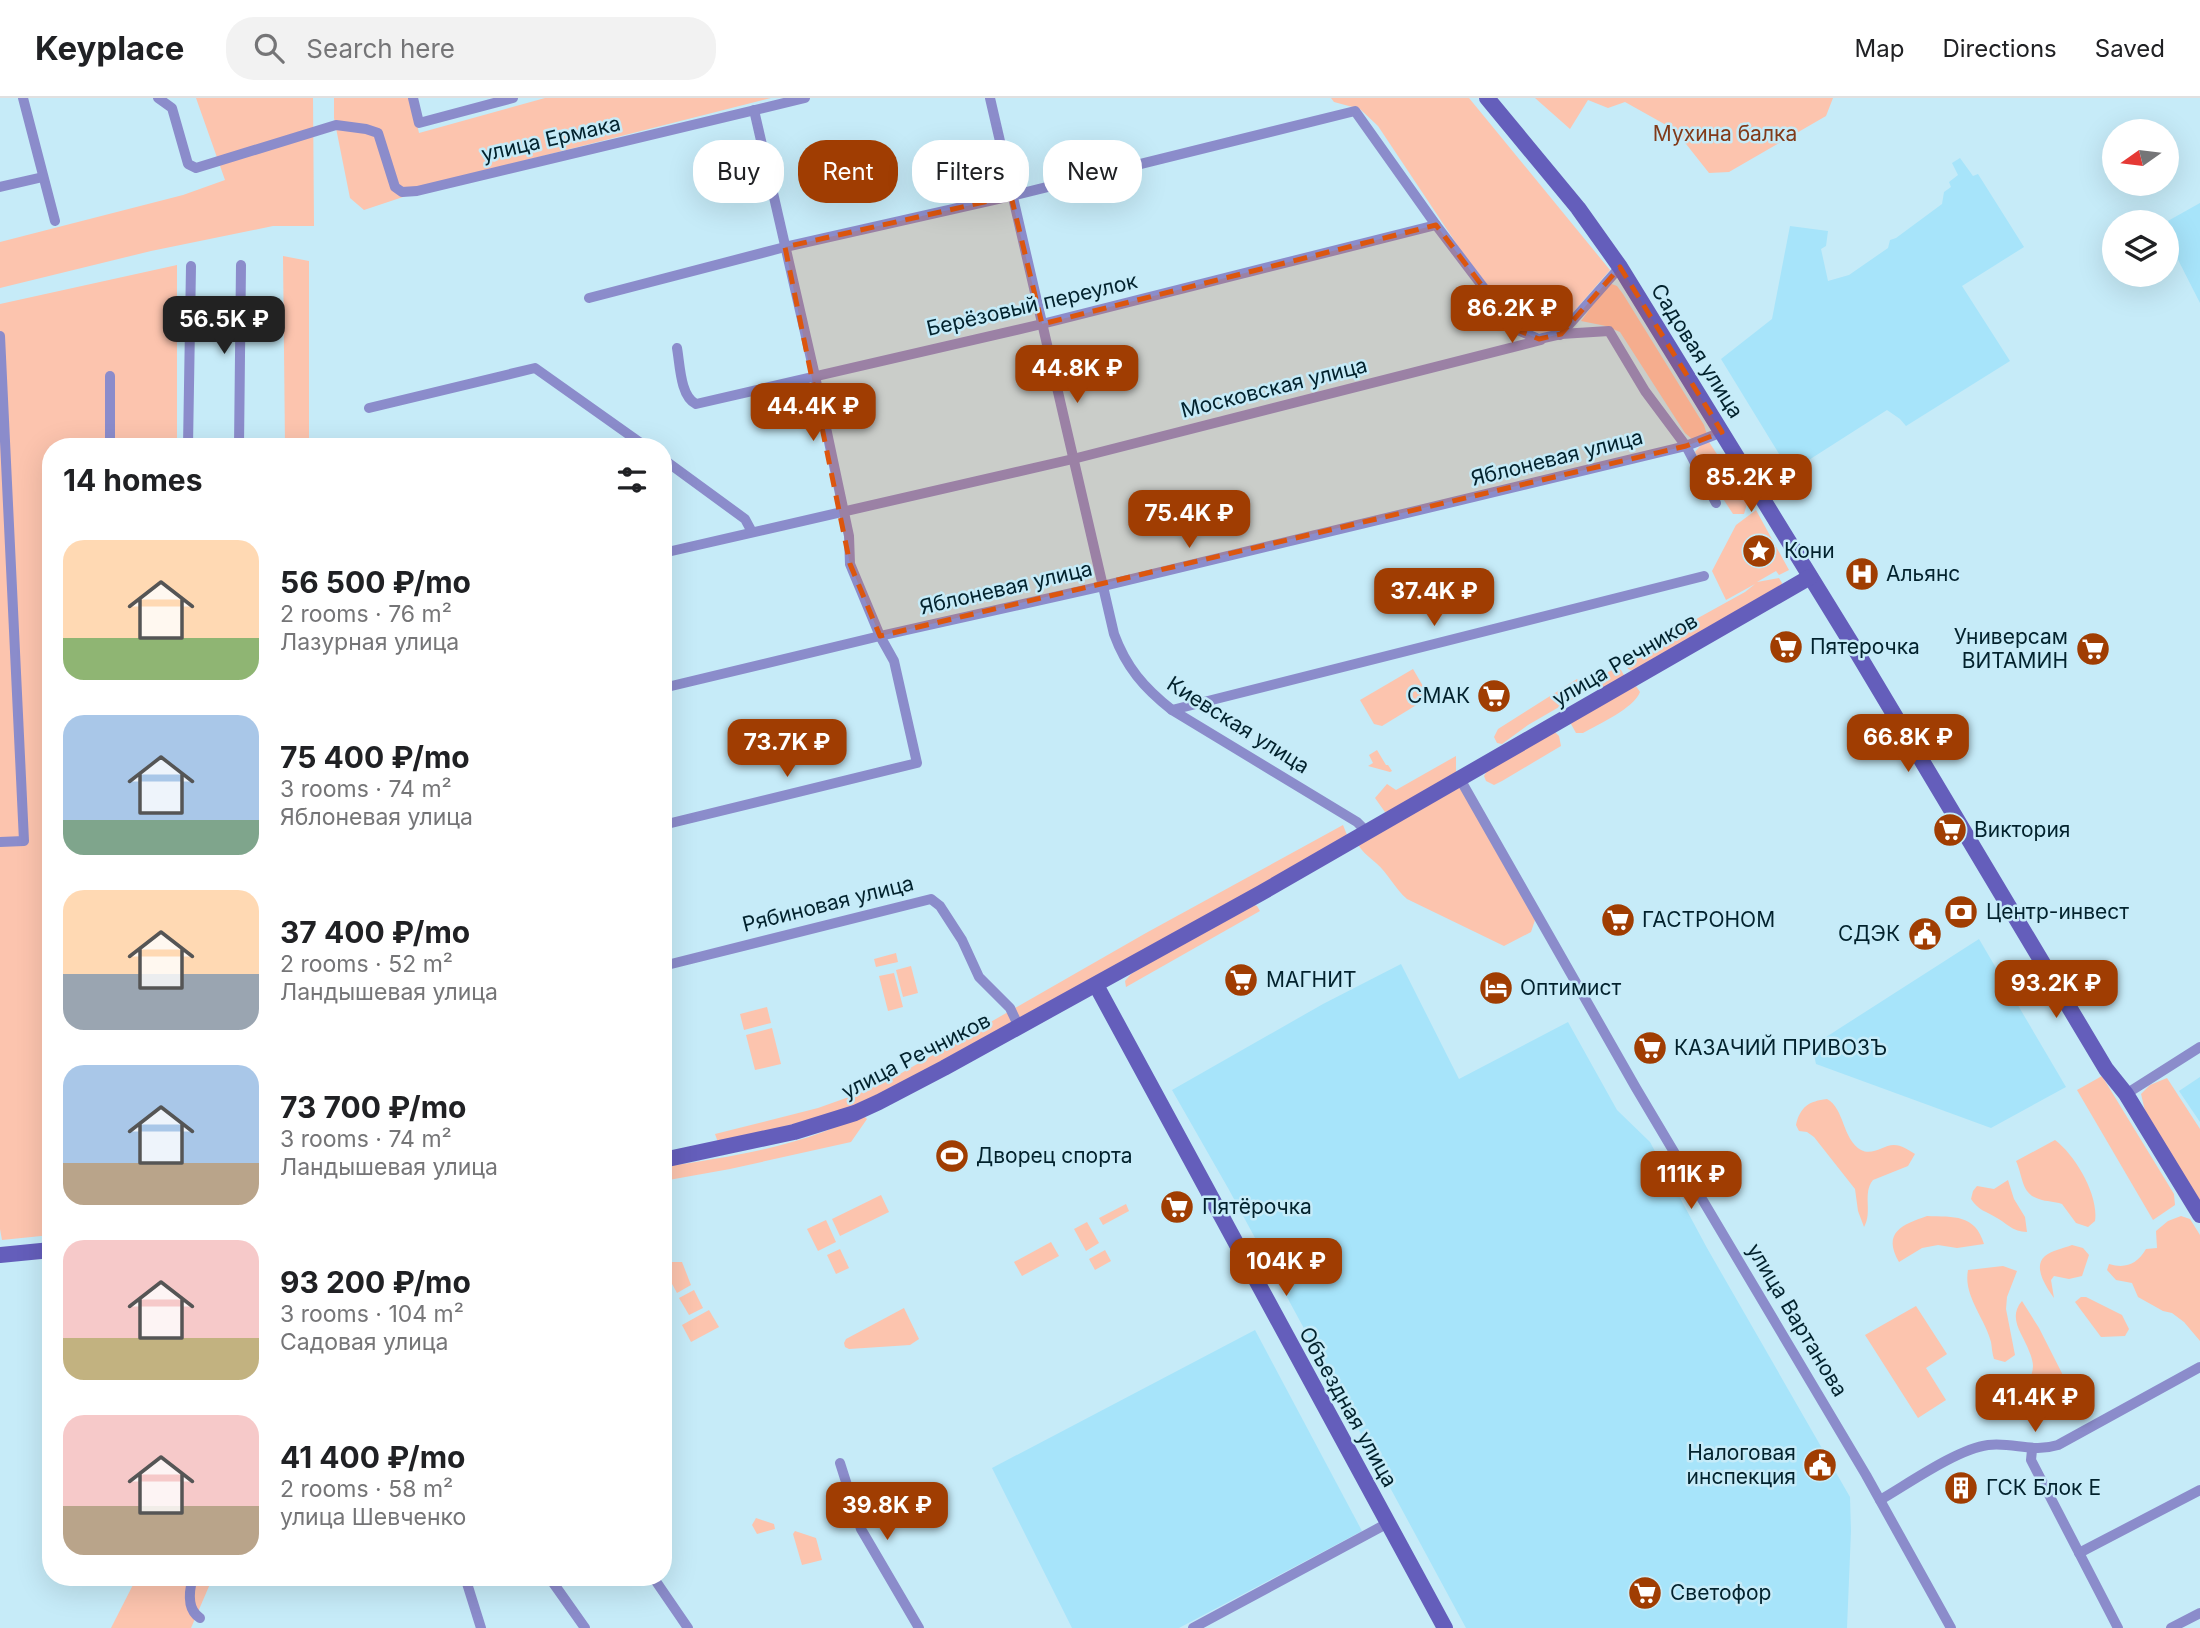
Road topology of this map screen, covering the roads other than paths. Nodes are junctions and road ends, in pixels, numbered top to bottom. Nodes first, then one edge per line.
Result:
1 (23, 98) edge
2 (158, 98) edge
3 (413, 98) edge
4 (513, 98) edge
5 (805, 98) edge
6 (989, 98) edge
7 (1487, 98) edge
8 (754, 110) junction
9 (998, 140) edge
10 (43, 177) junction
11 (0, 187) edge
12 (1029, 192) edge
13 (980, 203) edge
14 (1013, 203) edge
15 (55, 221) dead end
16 (1436, 225) junction
17 (785, 247) junction
18 (241, 265) dead end
19 (191, 266) dead end
20 (1620, 267) junction
21 (589, 298) dead end
22 (1042, 324) junction
23 (1562, 334) junction
24 (0, 336) edge
25 (677, 348) dead end
26 (110, 376) dead end
27 (816, 376) junction
28 (369, 408) dead end
29 (1722, 432) junction
30 (110, 438) edge
31 (188, 438) edge
32 (239, 438) edge
33 (634, 438) edge
34 (1686, 446) junction
35 (1073, 459) junction
36 (672, 466) edge
37 (1716, 503) dead end
38 (844, 511) junction
39 (752, 531) junction
40 (672, 551) edge
41 (1704, 576) dead end
42 (1811, 577) junction
43 (1103, 586) junction
44 (880, 636) junction
45 (672, 686) edge
46 (1172, 710) junction
47 (1460, 779) junction
48 (672, 823) edge
49 (1367, 832) junction
50 (0, 842) edge
51 (672, 964) edge
52 (1096, 985) junction
53 (1019, 1027) junction
54 (2200, 1047) edge
55 (2126, 1094) junction
56 (672, 1158) edge
57 (2200, 1216) edge
58 (42, 1251) edge
59 (0, 1255) edge
60 (2200, 1367) edge
61 (2032, 1450) junction
62 (840, 1463) dead end
63 (2200, 1490) edge
64 (1880, 1500) junction
65 (1388, 1523) junction
66 (2079, 1553) junction
67 (191, 1586) edge
68 (468, 1586) edge
69 (555, 1586) edge
70 (659, 1586) edge
71 (2200, 1613) edge
72 (200, 1618) dead end
73 (481, 1628) edge
74 (584, 1628) edge
75 (688, 1628) edge
76 (919, 1628) edge
77 (1193, 1628) edge
78 (1446, 1628) edge
79 (1951, 1628) edge
80 (2118, 1628) edge
81 (2171, 1628) edge

1 - 10 street
2 - 8 street, улица Ермака
3 - 4 street
5 - 8 street, улица Ермака
6 - 9 street, Киевская улица
7 - 20 main road, Садовая улица
8 - 17 street
10 - 11 street
10 - 15 street
12 - 16 street
13 - 17 street
14 - 22 street, Киевская улица
16 - 22 street, Берёзовый переулок
16 - 23 street
17 - 21 street
17 - 27 street
18 - 32 street
19 - 31 street
20 - 23 street
20 - 29 main road, Садовая улица
22 - 27 street, Берёзовый переулок
22 - 35 street, Киевская улица
23 - 34 street
23 - 35 street, Московская улица
24 - 50 street
25 - 27 street, Берёзовый переулок
26 - 30 street
27 - 38 street
28 - 33 street
29 - 34 street, Яблоневая улица
29 - 42 main road, Садовая улица
34 - 37 street
34 - 43 street, Яблоневая улица
35 - 38 street, Московская улица
35 - 43 street, Киевская улица
36 - 39 street
38 - 39 street, Московская улица
38 - 44 street
39 - 40 street, Московская улица
41 - 46 street
42 - 47 main road, улица Речников
42 - 55 main road, Садовая улица
43 - 44 street, Яблоневая улица
43 - 46 street, Киевская улица
44 - 45 street, Яблоневая улица
44 - 48 street
46 - 49 street, Киевская улица
47 - 49 main road, улица Речников
47 - 64 street, улица Вартанова
49 - 52 main road, улица Речников
51 - 53 street, Рябиновая улица
52 - 53 main road, улица Речников
52 - 65 main road, Объездная улица
53 - 56 main road, улица Речников
54 - 55 street
55 - 57 main road, Садовая улица
58 - 59 main road
60 - 61 street
61 - 64 street
61 - 66 street
62 - 76 street
63 - 66 street
64 - 79 street, улица Вартанова
65 - 77 street
65 - 78 main road, Объездная улица
66 - 80 street
67 - 72 street
68 - 73 street
69 - 74 street
70 - 75 street
71 - 81 street

